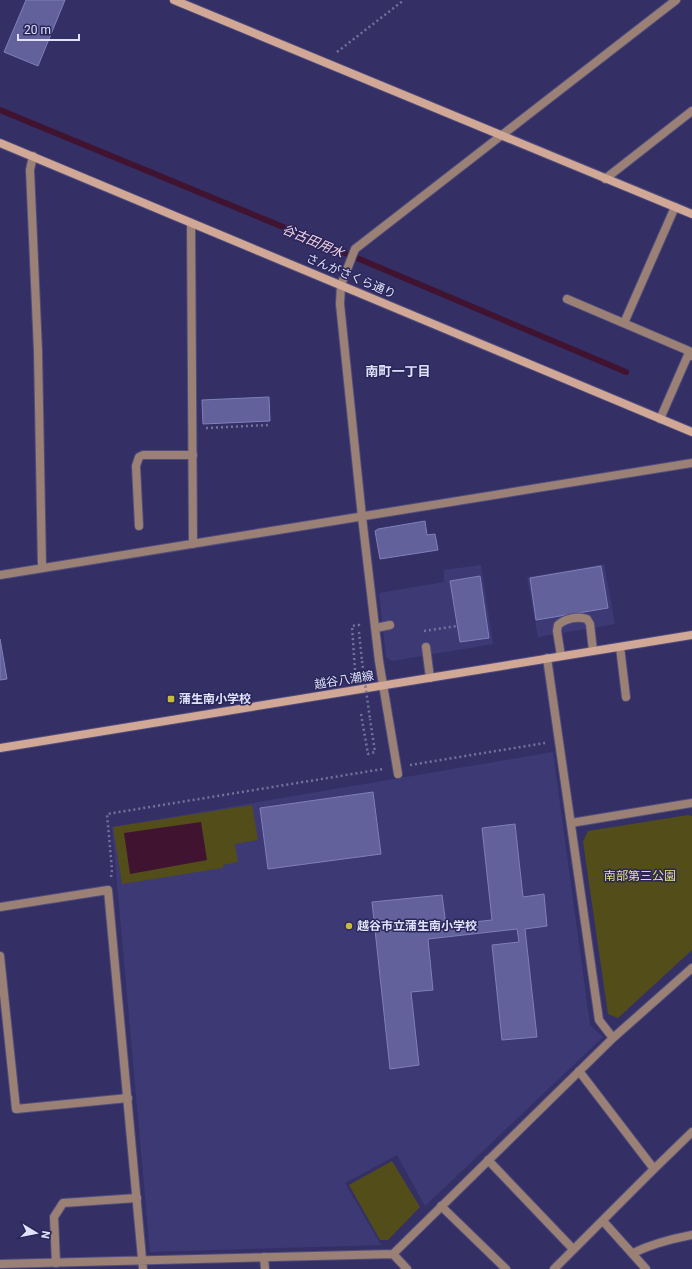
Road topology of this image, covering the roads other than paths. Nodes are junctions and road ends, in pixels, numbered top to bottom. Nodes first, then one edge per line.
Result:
1 (174, 0) edge
2 (676, 0) edge
3 (692, 111) edge
4 (502, 136) junction
5 (0, 143) edge
6 (33, 156) junction
7 (605, 179) junction
8 (675, 207) junction
9 (692, 214) edge
10 (190, 223) junction
11 (342, 285) junction
12 (568, 299) dead end
13 (624, 323) junction
14 (690, 355) edge
15 (660, 419) junction
16 (692, 432) edge
17 (193, 455) junction
18 (692, 463) edge
19 (362, 517) junction
20 (139, 526) dead end
21 (193, 544) junction
22 (42, 568) junction
23 (0, 575) edge
24 (390, 625) dead end
25 (376, 628) junction
26 (692, 635) edge
27 (426, 647) dead end
28 (620, 647) junction
29 (593, 651) junction
30 (561, 656) junction
31 (547, 658) junction
32 (430, 678) junction
33 (383, 686) junction
34 (626, 697) dead end
35 (0, 748) edge
36 (397, 771) road end
37 (692, 803) edge
38 (571, 823) junction
39 (0, 908) edge
40 (0, 956) edge
41 (692, 968) edge
42 (613, 1038) junction
43 (579, 1071) junction
44 (128, 1098) junction
45 (692, 1132) edge
46 (488, 1160) junction
47 (654, 1169) junction
48 (137, 1198) junction
49 (441, 1206) junction
50 (603, 1221) junction
51 (692, 1235) edge
52 (574, 1249) junction
53 (633, 1253) junction
54 (393, 1254) junction
55 (264, 1257) junction
56 (56, 1263) junction
57 (0, 1264) edge
58 (143, 1265) edge
59 (265, 1269) edge
60 (407, 1269) edge
61 (506, 1269) edge
62 (554, 1269) edge
63 (646, 1269) edge

1 - 4 street
2 - 4 street
3 - 7 street
4 - 7 street
4 - 11 street
5 - 6 street, さんがさくら通り
6 - 10 street, さんがさくら通り
6 - 22 street
7 - 8 street
8 - 9 street
8 - 13 street
10 - 11 street, さんがさくら通り
10 - 17 street
11 - 15 street, さんがさくら通り
11 - 19 street
12 - 13 street
13 - 14 street
14 - 15 street
15 - 16 street, さんがさくら通り
17 - 20 street
17 - 21 street
18 - 19 street
19 - 21 street
19 - 25 street
21 - 22 street
22 - 23 street
24 - 25 street
25 - 33 street
26 - 28 street, 越谷八潮線
27 - 32 street
28 - 29 street, 越谷八潮線
28 - 34 street
29 - 30 street, 越谷八潮線
29 - 30 street
30 - 31 street, 越谷八潮線
31 - 32 street, 越谷八潮線
31 - 38 street
32 - 33 street, 越谷八潮線
33 - 35 street, 越谷八潮線
33 - 36 street
37 - 38 street
38 - 42 street
39 - 44 street
40 - 44 street
41 - 42 street
42 - 43 street
43 - 46 street
43 - 47 street
44 - 48 street
45 - 47 street
46 - 49 street
46 - 52 street
47 - 50 street
48 - 56 street
48 - 58 street
49 - 54 street
49 - 61 street
50 - 52 street
50 - 53 street
51 - 53 street
52 - 62 street
53 - 63 street
54 - 55 street
54 - 60 street
55 - 58 street
55 - 59 street
56 - 57 street
56 - 58 street

